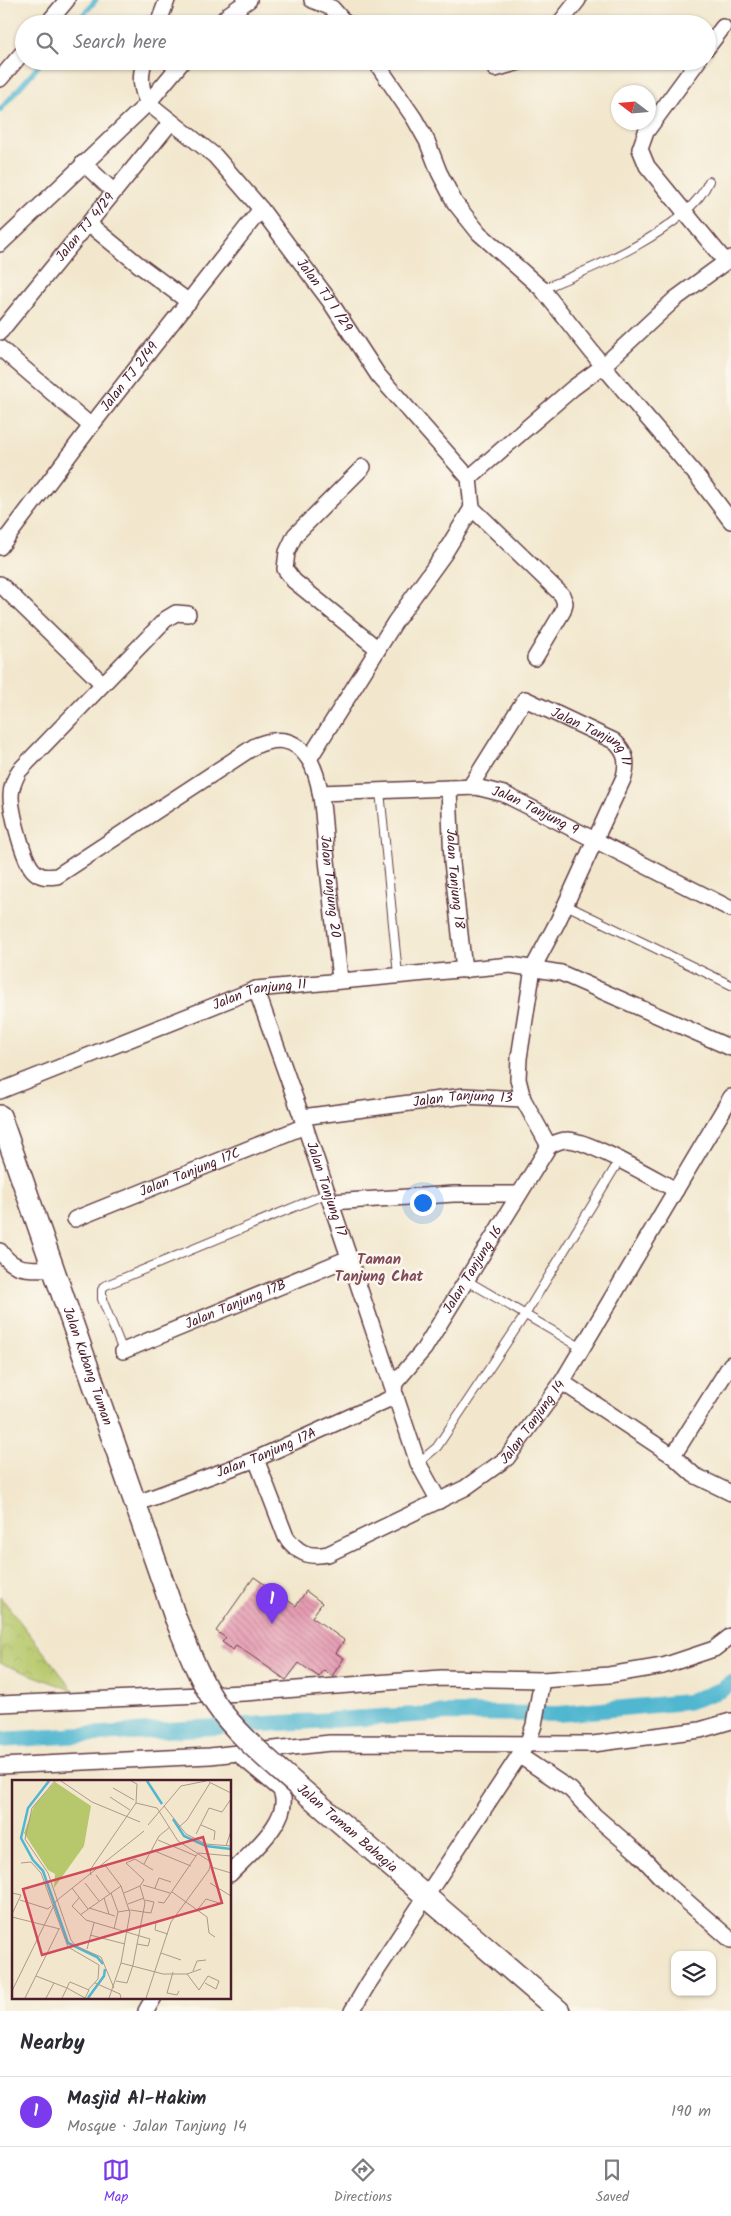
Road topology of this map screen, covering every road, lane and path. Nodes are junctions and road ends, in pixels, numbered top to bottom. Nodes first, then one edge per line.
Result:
1 (67, 0) edge
2 (167, 0) edge
3 (249, 0) edge
4 (312, 0) edge
5 (578, 0) edge
6 (335, 4) edge
7 (54, 15) edge
8 (161, 15) edge
9 (228, 15) edge
10 (341, 15) edge
11 (566, 15) edge
12 (723, 27) dead end
13 (716, 36) edge
14 (15, 62) edge
15 (141, 70) edge
16 (175, 70) edge
17 (381, 70) edge
18 (691, 70) edge
19 (0, 79) edge
20 (148, 102) junction
21 (171, 122) junction
22 (83, 163) junction
23 (709, 182) dead end
24 (113, 191) junction
25 (261, 208) junction
26 (684, 212) junction
27 (89, 224) junction
28 (0, 244) edge
29 (728, 260) edge
30 (542, 288) junction
31 (190, 302) junction
32 (0, 332) edge
33 (0, 348) edge
34 (603, 366) junction
35 (91, 426) junction
36 (363, 467) dead end
37 (469, 478) junction
38 (472, 508) junction
39 (729, 515) edge
40 (0, 547) edge
41 (0, 584) edge
42 (188, 614) dead end
43 (378, 649) junction
44 (535, 658) dead end
45 (103, 684) junction
46 (309, 759) junction
47 (470, 787) junction
48 (449, 788) junction
49 (380, 790) junction
50 (320, 793) junction
51 (595, 839) junction
52 (566, 905) junction
53 (731, 909) edge
54 (533, 968) junction
55 (464, 970) junction
56 (398, 975) junction
57 (340, 980) junction
58 (731, 985) edge
59 (256, 989) junction
60 (731, 1048) edge
61 (0, 1091) edge
62 (731, 1097) edge
63 (522, 1099) junction
64 (0, 1116) edge
65 (303, 1122) junction
66 (549, 1146) junction
67 (619, 1161) junction
68 (676, 1190) junction
69 (518, 1194) junction
70 (329, 1198) junction
71 (75, 1219) dead end
72 (0, 1252) edge
73 (349, 1258) junction
74 (53, 1269) junction
75 (466, 1280) junction
76 (525, 1315) junction
77 (582, 1348) junction
78 (123, 1351) joint
79 (731, 1364) edge
80 (562, 1382) junction
81 (395, 1393) junction
82 (673, 1456) junction
83 (256, 1459) junction
84 (418, 1463) junction
85 (731, 1494) edge
86 (439, 1501) junction
87 (135, 1504) junction
88 (175, 1617) joint
89 (731, 1636) edge
90 (542, 1680) junction
91 (0, 1704) edge
92 (731, 1721) edge
93 (528, 1742) junction
94 (237, 1753) junction
95 (520, 1756) junction
96 (0, 1766) edge
97 (231, 1873) edge
98 (427, 1897) junction
99 (731, 1940) edge
100 (153, 1998) edge
101 (146, 2011) edge
102 (352, 2011) edge
103 (559, 2011) edge

1 - 7 street
2 - 8 street
3 - 9 street
4 - 6 street
5 - 11 street
6 - 10 street
12 - 13 street
14 - 19 street
15 - 20 street
16 - 20 street
17 - 30 street
18 - 26 street
20 - 21 street, Jalan TJ 1 /29
20 - 22 street
21 - 24 street, Jalan TJ 4/29
21 - 25 street, Jalan TJ 1 /29
22 - 24 street
22 - 28 street
23 - 26 lane
24 - 27 street, Jalan TJ 4/29
25 - 31 street, Jalan TJ 2/49
25 - 37 street, Jalan TJ 1 /29
26 - 29 street
26 - 30 lane
27 - 31 street
27 - 32 street, Jalan TJ 4/29
29 - 34 street
30 - 34 street
31 - 35 street, Jalan TJ 2/49
33 - 35 street
34 - 37 street
34 - 39 street
35 - 40 street, Jalan TJ 2/49
36 - 43 street
37 - 38 street
38 - 43 street
38 - 44 street
41 - 45 street
42 - 45 street
43 - 46 street
45 - 46 street
46 - 50 street, Jalan Tanjung 20
47 - 48 street, Jalan Tanjung 9
47 - 51 street, Jalan Tanjung 9
47 - 51 street, Jalan Tanjung 11
48 - 49 street, Jalan Tanjung 9
48 - 55 street, Jalan Tanjung 18
49 - 50 street, Jalan Tanjung 9
49 - 56 lane
50 - 57 street, Jalan Tanjung 20
51 - 52 street, Jalan Tanjung 11
51 - 53 street, Jalan Tanjung 9
52 - 54 street, Jalan Tanjung 11
52 - 58 lane
54 - 55 street, Jalan Tanjung 11
54 - 60 street, Jalan Tanjung 11
54 - 63 street
55 - 56 street, Jalan Tanjung 11
56 - 57 street, Jalan Tanjung 11
57 - 59 street, Jalan Tanjung 11
59 - 61 street, Jalan Tanjung 11
59 - 65 street, Jalan Tanjung 17
62 - 68 street, Jalan Tanjung 14
63 - 65 street, Jalan Tanjung 13
63 - 66 street, Jalan Tanjung 13
64 - 74 main road, Jalan Kubang Tuman
65 - 70 street, Jalan Tanjung 17
65 - 71 street, Jalan Tanjung 17C
66 - 67 street
66 - 69 street, Jalan Tanjung 16
67 - 68 street
67 - 76 lane
68 - 77 street, Jalan Tanjung 14
69 - 70 street
69 - 75 street, Jalan Tanjung 16
70 - 73 street, Jalan Tanjung 17
70 - 78 lane
72 - 74 street
73 - 78 street, Jalan Tanjung 17B
73 - 81 street, Jalan Tanjung 17
74 - 87 main road, Jalan Kubang Tuman
75 - 76 lane
75 - 81 street, Jalan Tanjung 16
76 - 77 lane
76 - 84 lane
77 - 80 street, Jalan Tanjung 14
79 - 82 street
80 - 82 street
80 - 86 street, Jalan Tanjung 14
81 - 83 street, Jalan Tanjung 17A
81 - 84 street, Jalan Tanjung 17
82 - 85 street
83 - 86 street, Jalan Tanjung 14
83 - 87 street, Jalan Tanjung 17A
84 - 86 street, Jalan Tanjung 17
87 - 88 main road, Jalan Kubang Tuman
88 - 98 main road, Jalan Taman Bahagia, bridge
89 - 90 street
90 - 91 street
90 - 93 street
92 - 93 street
93 - 94 street
93 - 95 street
94 - 96 street
94 - 97 street
95 - 98 street
95 - 99 street
98 - 102 street
98 - 103 main road, Jalan Taman Bahagia
100 - 101 street

